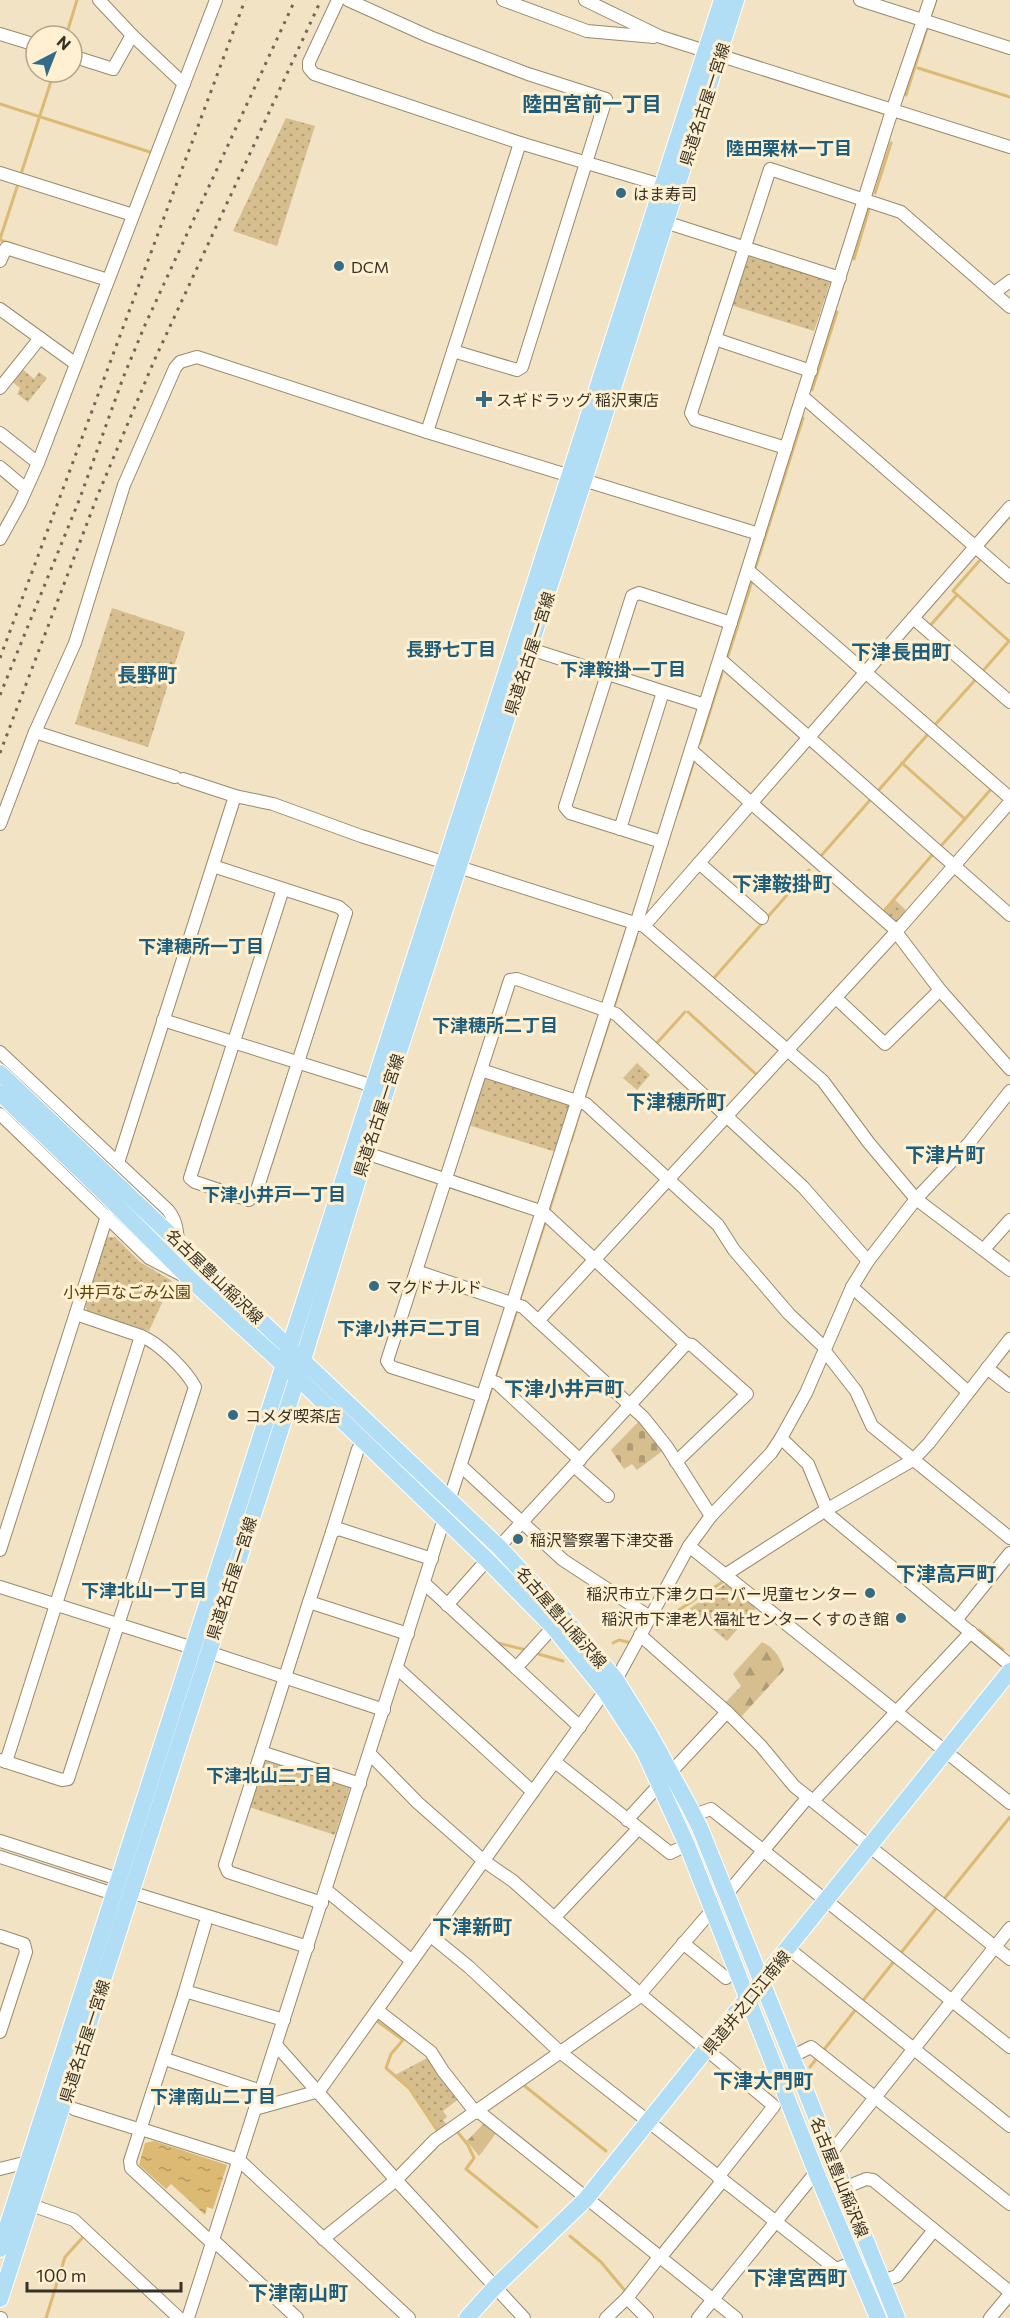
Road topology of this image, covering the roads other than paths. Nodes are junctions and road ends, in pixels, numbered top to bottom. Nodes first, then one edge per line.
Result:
1 (99, 0) edge
2 (216, 0) edge
3 (338, 0) edge
4 (348, 0) edge
5 (503, 0) edge
6 (585, 0) edge
7 (722, 0) edge
8 (736, 0) edge
9 (860, 0) edge
10 (930, 0) edge
11 (923, 21) junction
12 (0, 33) edge
13 (132, 35) junction
14 (661, 37) junction
15 (24, 41) edge
16 (1010, 48) edge
17 (713, 53) junction
18 (84, 60) edge
19 (184, 84) junction
20 (893, 109) junction
21 (520, 143) junction
22 (1010, 147) edge
23 (586, 163) junction
24 (0, 173) edge
25 (661, 185) junction
26 (864, 200) junction
27 (133, 215) junction
28 (665, 222) junction
29 (744, 247) junction
30 (0, 261) edge
31 (840, 278) junction
32 (108, 280) junction
33 (1010, 281) edge
34 (994, 293) junction
35 (1010, 307) edge
36 (0, 309) edge
37 (40, 338) junction
38 (715, 339) junction
39 (453, 351) junction
40 (76, 364) junction
41 (811, 371) junction
42 (0, 388) edge
43 (802, 396) junction
44 (427, 432) junction
45 (0, 433) edge
46 (786, 448) junction
47 (38, 463) junction
48 (0, 467) edge
49 (577, 478) junction
50 (27, 489) junction
51 (1010, 507) edge
52 (759, 534) junction
53 (0, 538) edge
54 (975, 546) junction
55 (748, 570) junction
56 (1010, 577) edge
57 (913, 618) junction
58 (731, 623) junction
59 (530, 649) junction
60 (720, 659) junction
61 (865, 672) junction
62 (607, 674) junction
63 (663, 692) junction
64 (1010, 702) edge
65 (705, 705) junction
66 (35, 732) junction
67 (808, 738) junction
68 (691, 750) junction
69 (235, 796) junction
70 (1010, 800) edge
71 (751, 803) junction
72 (0, 824) edge
73 (620, 829) junction
74 (662, 842) junction
75 (699, 863) junction
76 (452, 865) junction
77 (213, 866) junction
78 (954, 866) junction
79 (283, 889) junction
80 (1010, 915) edge
81 (762, 918) dead end
82 (638, 925) junction
83 (896, 931) junction
84 (940, 990) junction
85 (836, 998) junction
86 (606, 1010) junction
87 (163, 1020) junction
88 (234, 1042) junction
89 (788, 1050) junction
90 (0, 1052) edge
91 (298, 1062) junction
92 (1010, 1069) edge
93 (481, 1070) junction
94 (0, 1073) edge
95 (373, 1086) junction
96 (1010, 1091) edge
97 (0, 1093) edge
98 (577, 1100) junction
99 (0, 1114) edge
100 (727, 1116) junction
101 (39, 1120) junction
102 (366, 1153) junction
103 (118, 1163) junction
104 (445, 1180) junction
105 (668, 1180) junction
106 (916, 1199) junction
107 (542, 1212) junction
108 (107, 1216) junction
109 (1010, 1220) edge
110 (178, 1241) junction
111 (984, 1249) junction
112 (595, 1260) junction
113 (868, 1261) junction
114 (1010, 1270) edge
115 (416, 1271) junction
116 (189, 1278) junction
117 (852, 1287) junction
118 (513, 1303) junction
119 (76, 1314) junction
120 (538, 1321) junction
121 (141, 1336) junction
122 (1010, 1339) edge
123 (686, 1344) junction
124 (289, 1347) junction
125 (825, 1349) junction
126 (303, 1360) junction
127 (987, 1368) junction
128 (290, 1371) junction
129 (488, 1380) junction
130 (1010, 1386) edge
131 (968, 1392) junction
132 (483, 1396) junction
133 (630, 1405) junction
134 (781, 1438) junction
135 (358, 1449) dead end
136 (913, 1460) junction
137 (676, 1462) junction
138 (577, 1463) junction
139 (460, 1466) junction
140 (608, 1496) dead end
141 (449, 1501) junction
142 (826, 1510) junction
143 (711, 1516) junction
144 (444, 1519) junction
145 (523, 1522) junction
146 (332, 1532) junction
147 (1010, 1538) edge
148 (689, 1546) junction
149 (499, 1547) junction
150 (0, 1550) edge
151 (1010, 1554) edge
152 (432, 1558) junction
153 (488, 1560) junction
154 (725, 1575) junction
155 (424, 1583) junction
156 (0, 1587) edge
157 (309, 1602) junction
158 (56, 1605) junction
159 (447, 1605) junction
160 (650, 1617) junction
161 (956, 1620) junction
162 (118, 1624) junction
163 (553, 1627) junction
164 (971, 1632) junction
165 (408, 1634) junction
166 (640, 1635) junction
167 (200, 1650) junction
168 (1010, 1665) edge
169 (397, 1668) junction
170 (516, 1668) junction
171 (1010, 1671) edge
172 (285, 1678) junction
173 (611, 1685) junction
174 (384, 1710) junction
175 (897, 1711) junction
176 (727, 1712) junction
177 (580, 1727) junction
178 (946, 1751) junction
179 (261, 1752) junction
180 (370, 1754) junction
181 (3, 1761) edge
182 (555, 1762) junction
183 (665, 1778) junction
184 (360, 1784) junction
185 (533, 1792) junction
186 (810, 1799) junction
187 (1010, 1803) edge
188 (694, 1815) junction
189 (627, 1820) junction
190 (638, 1828) junction
191 (0, 1841) edge
192 (687, 1845) junction
193 (869, 1848) junction
194 (763, 1850) junction
195 (0, 1857) edge
196 (484, 1861) junction
197 (121, 1888) junction
198 (326, 1890) junction
199 (726, 1895) junction
200 (827, 1901) junction
201 (322, 1903) junction
202 (713, 1909) junction
203 (554, 1918) junction
204 (205, 1924) dead end
205 (1010, 1928) edge
206 (0, 1936) edge
207 (430, 1936) junction
208 (683, 1943) junction
209 (308, 1947) junction
210 (995, 1947) junction
211 (789, 1949) junction
212 (1010, 1959) edge
213 (412, 1961) junction
214 (726, 1978) dead end
215 (761, 1984) junction
216 (641, 1994) junction
217 (184, 1995) junction
218 (749, 1999) junction
219 (952, 2000) junction
220 (377, 2010) junction
221 (284, 2020) junction
222 (0, 2032) edge
223 (276, 2045) junction
224 (1010, 2047) edge
225 (914, 2049) junction
226 (708, 2050) junction
227 (560, 2052) junction
228 (791, 2057) junction
229 (165, 2060) junction
230 (261, 2091) junction
231 (319, 2091) junction
232 (875, 2098) junction
233 (74, 2109) dead end
234 (255, 2109) junction
235 (477, 2112) junction
236 (648, 2123) junction
237 (1010, 2126) edge
238 (141, 2130) junction
239 (830, 2154) junction
240 (239, 2160) junction
241 (28, 2162) junction
242 (0, 2169) edge
243 (816, 2172) junction
244 (721, 2178) junction
245 (396, 2180) junction
246 (844, 2188) junction
247 (586, 2199) junction
248 (1010, 2204) edge
249 (31, 2205) junction
250 (775, 2222) junction
251 (934, 2230) junction
252 (323, 2239) junction
253 (211, 2241) junction
254 (0, 2249) edge
255 (660, 2258) junction
256 (854, 2262) junction
257 (882, 2281) junction
258 (495, 2287) junction
259 (1010, 2293) edge
260 (627, 2298) junction
261 (0, 2299) edge
262 (713, 2300) junction
263 (874, 2317) edge
264 (179, 2318) edge
265 (188, 2318) edge
266 (297, 2318) edge
267 (409, 2318) edge
268 (467, 2318) edge
269 (524, 2318) edge
270 (606, 2318) edge
271 (647, 2318) edge
272 (698, 2318) edge
273 (736, 2318) edge
274 (897, 2318) edge
275 (990, 2318) edge

1 - 13 street
2 - 19 street
3 - 21 street
4 - 23 street
5 - 14 street
6 - 14 street
7 - 17 main road, 県道名古屋一宮線
8 - 17 main road, 県道名古屋一宮線
9 - 11 street
10 - 11 street
11 - 16 street
11 - 20 street
12 - 15 street
13 - 18 street
13 - 19 street
14 - 17 street
17 - 20 street
17 - 25 main road, 県道名古屋一宮線
17 - 28 main road, 県道名古屋一宮線
19 - 27 street
20 - 22 street
20 - 26 street
21 - 23 street
21 - 39 street
23 - 25 street
23 - 39 street
24 - 27 street
25 - 49 main road, 県道名古屋一宮線
26 - 29 street
26 - 31 street
26 - 34 street
27 - 32 street
28 - 29 street
28 - 49 main road, 県道名古屋一宮線
29 - 31 street
29 - 38 street
30 - 32 street
31 - 41 street
32 - 40 street
33 - 34 street
34 - 35 street
36 - 37 street
37 - 40 street
37 - 42 street
38 - 41 street
38 - 46 street
39 - 44 street
40 - 47 street
41 - 43 street
43 - 46 street
43 - 54 street
44 - 49 street
44 - 66 street
45 - 47 street
46 - 52 street
47 - 50 street
48 - 50 street
49 - 52 street
49 - 59 main road, 県道名古屋一宮線
49 - 76 main road, 県道名古屋一宮線
50 - 53 street
51 - 54 street
52 - 55 street
54 - 56 street
54 - 57 street
55 - 58 street
55 - 61 street
57 - 61 street
57 - 64 street
58 - 60 street
58 - 62 street
59 - 62 street
59 - 76 main road, 県道名古屋一宮線
60 - 65 street
60 - 67 street
61 - 67 street
61 - 70 street
62 - 63 street
62 - 73 street
63 - 65 street
63 - 73 street
65 - 68 street
66 - 69 street
66 - 72 street
67 - 71 street
67 - 78 street
68 - 71 street
68 - 74 street
69 - 76 street
69 - 77 street
70 - 78 street
71 - 75 street
71 - 83 street
73 - 74 street
74 - 82 street
75 - 81 street
75 - 82 street
76 - 82 street
76 - 95 main road, 県道名古屋一宮線
76 - 102 main road, 県道名古屋一宮線
77 - 79 street
77 - 87 street
78 - 80 street
78 - 83 street
79 - 88 street
79 - 91 street
82 - 86 street
82 - 89 street
83 - 84 street
83 - 85 street
84 - 85 street
84 - 92 street
85 - 89 street
86 - 93 street
86 - 98 street
86 - 100 street
87 - 88 street
87 - 103 street
88 - 91 street
88 - 91 street
89 - 100 street
89 - 106 street
90 - 103 street
91 - 95 street
93 - 98 street
93 - 104 street
94 - 101 main road, 名古屋豊山稲沢線
95 - 124 main road, 県道名古屋一宮線
96 - 106 street
97 - 101 main road, 名古屋豊山稲沢線
98 - 105 street
98 - 107 street
99 - 108 street
100 - 105 street
100 - 113 street
101 - 110 main road, 名古屋豊山稲沢線
101 - 116 main road, 名古屋豊山稲沢線
102 - 104 street
102 - 126 main road, 県道名古屋一宮線
103 - 110 street
104 - 107 street
104 - 115 street
105 - 112 street
105 - 125 street
106 - 111 street
106 - 113 street
107 - 112 street
107 - 118 street
108 - 116 street
108 - 119 street
109 - 111 street
110 - 124 main road, 名古屋豊山稲沢線
111 - 114 street
112 - 120 street
112 - 123 street
113 - 117 street
115 - 118 street
115 - 132 street
116 - 128 main road, 名古屋豊山稲沢線
117 - 125 street
117 - 131 street
118 - 120 street
118 - 129 street
119 - 121 street
119 - 150 street
120 - 133 street
121 - 158 street
121 - 162 street
122 - 127 street
123 - 133 street
123 - 137 street
124 - 126 main road, 名古屋豊山稲沢線
124 - 128 main road, 県道名古屋一宮線
125 - 134 street
125 - 136 street
126 - 128 main road, 県道名古屋一宮線
126 - 141 main road, 名古屋豊山稲沢線
127 - 130 street
127 - 131 street
128 - 144 main road, 名古屋豊山稲沢線
128 - 167 main road, 県道名古屋一宮線
129 - 132 street
129 - 138 street
131 - 136 street
132 - 139 street
133 - 137 street
133 - 138 street
134 - 142 street
134 - 143 street
135 - 146 street
136 - 142 street
136 - 147 street
137 - 143 street
138 - 140 street
138 - 145 street
139 - 141 street
139 - 145 street
141 - 149 main road, 名古屋豊山稲沢線
142 - 154 street
142 - 161 street
143 - 148 street
144 - 152 street
144 - 153 main road, 名古屋豊山稲沢線
145 - 149 street
145 - 160 street
146 - 152 street
146 - 157 street
148 - 154 street
148 - 160 street
149 - 173 main road, 名古屋豊山稲沢線
151 - 161 street
152 - 155 street
153 - 159 street
153 - 163 main road, 名古屋豊山稲沢線
154 - 175 street
155 - 159 street
155 - 165 street
156 - 158 street
157 - 165 street
157 - 172 street
158 - 162 street
158 - 181 street
159 - 170 street
160 - 166 street
161 - 164 street
162 - 167 street
162 - 181 street
163 - 170 street
163 - 173 main road, 名古屋豊山稲沢線
164 - 168 street
164 - 175 street
165 - 169 street
166 - 173 street
166 - 176 street
167 - 172 street
167 - 197 main road, 県道名古屋一宮線
169 - 174 street
169 - 185 street
170 - 177 street
171 - 178 main road, 県道井之口江南線
172 - 174 street
172 - 179 street
173 - 177 street
173 - 183 main road, 名古屋豊山稲沢線
174 - 180 street
175 - 178 street
175 - 186 street
176 - 183 street
176 - 186 street
177 - 182 street
178 - 187 street
178 - 193 main road, 県道井之口江南線
179 - 184 street
179 - 201 street
180 - 184 street
180 - 196 street
182 - 185 street
182 - 189 street
183 - 188 main road, 名古屋豊山稲沢線
183 - 189 street
183 - 192 main road, 名古屋豊山稲沢線
184 - 198 street
185 - 196 street
186 - 193 street
186 - 194 street
188 - 194 street
188 - 199 main road, 名古屋豊山稲沢線
189 - 190 street
190 - 192 street
190 - 203 street
191 - 197 street
192 - 202 main road, 名古屋豊山稲沢線
193 - 200 main road, 県道井之口江南線
193 - 210 street
194 - 199 street
194 - 200 street
195 - 197 street
196 - 203 street
196 - 207 street
197 - 209 street
197 - 241 main road, 県道名古屋一宮線
197 - 249 main road, 県道名古屋一宮線
198 - 201 street
198 - 213 street
199 - 215 main road, 名古屋豊山稲沢線
200 - 211 main road, 県道井之口江南線
200 - 219 street
201 - 209 street
202 - 208 street
202 - 218 main road, 名古屋豊山稲沢線
203 - 216 street
204 - 217 street
205 - 210 street
206 - 222 street
207 - 213 street
207 - 227 street
208 - 214 street
208 - 216 street
209 - 221 street
210 - 212 street
210 - 219 street
211 - 215 main road, 県道井之口江南線
211 - 225 street
213 - 220 street
215 - 218 main road, 県道井之口江南線
215 - 228 main road, 名古屋豊山稲沢線
216 - 226 street
216 - 227 street
217 - 221 street
217 - 229 street
218 - 226 main road, 県道井之口江南線
218 - 243 main road, 名古屋豊山稲沢線
219 - 224 street
219 - 225 street
220 - 231 street
220 - 235 street
221 - 223 street
223 - 230 street
223 - 231 street
225 - 232 street
225 - 237 street
226 - 236 main road, 県道井之口江南線
226 - 244 street
227 - 235 street
227 - 236 street
228 - 232 street
228 - 239 main road, 名古屋豊山稲沢線
229 - 230 street
229 - 238 street
230 - 234 street
231 - 234 street
231 - 245 street
232 - 239 street
232 - 248 street
233 - 238 street
234 - 240 street
235 - 245 street
235 - 247 street
236 - 244 street
236 - 247 main road, 県道井之口江南線
238 - 240 street
238 - 253 street
239 - 246 main road, 名古屋豊山稲沢線
240 - 252 street
240 - 253 street
241 - 242 street
241 - 254 main road, 県道名古屋一宮線
243 - 250 street
243 - 256 main road, 名古屋豊山稲沢線
244 - 250 street
244 - 255 street
245 - 252 street
245 - 258 street
246 - 251 street
246 - 257 main road, 名古屋豊山稲沢線
247 - 255 street
247 - 258 main road, 県道井之口江南線
249 - 261 main road, 県道名古屋一宮線
249 - 264 street
250 - 256 street
250 - 262 street
251 - 257 street
251 - 259 street
252 - 267 street
253 - 265 street
253 - 266 street
255 - 260 street
255 - 262 street
256 - 263 main road, 名古屋豊山稲沢線
257 - 274 main road, 名古屋豊山稲沢線
258 - 268 main road, 県道井之口江南線
258 - 269 street
259 - 275 street
260 - 270 street
260 - 271 street
262 - 272 street
262 - 273 street

